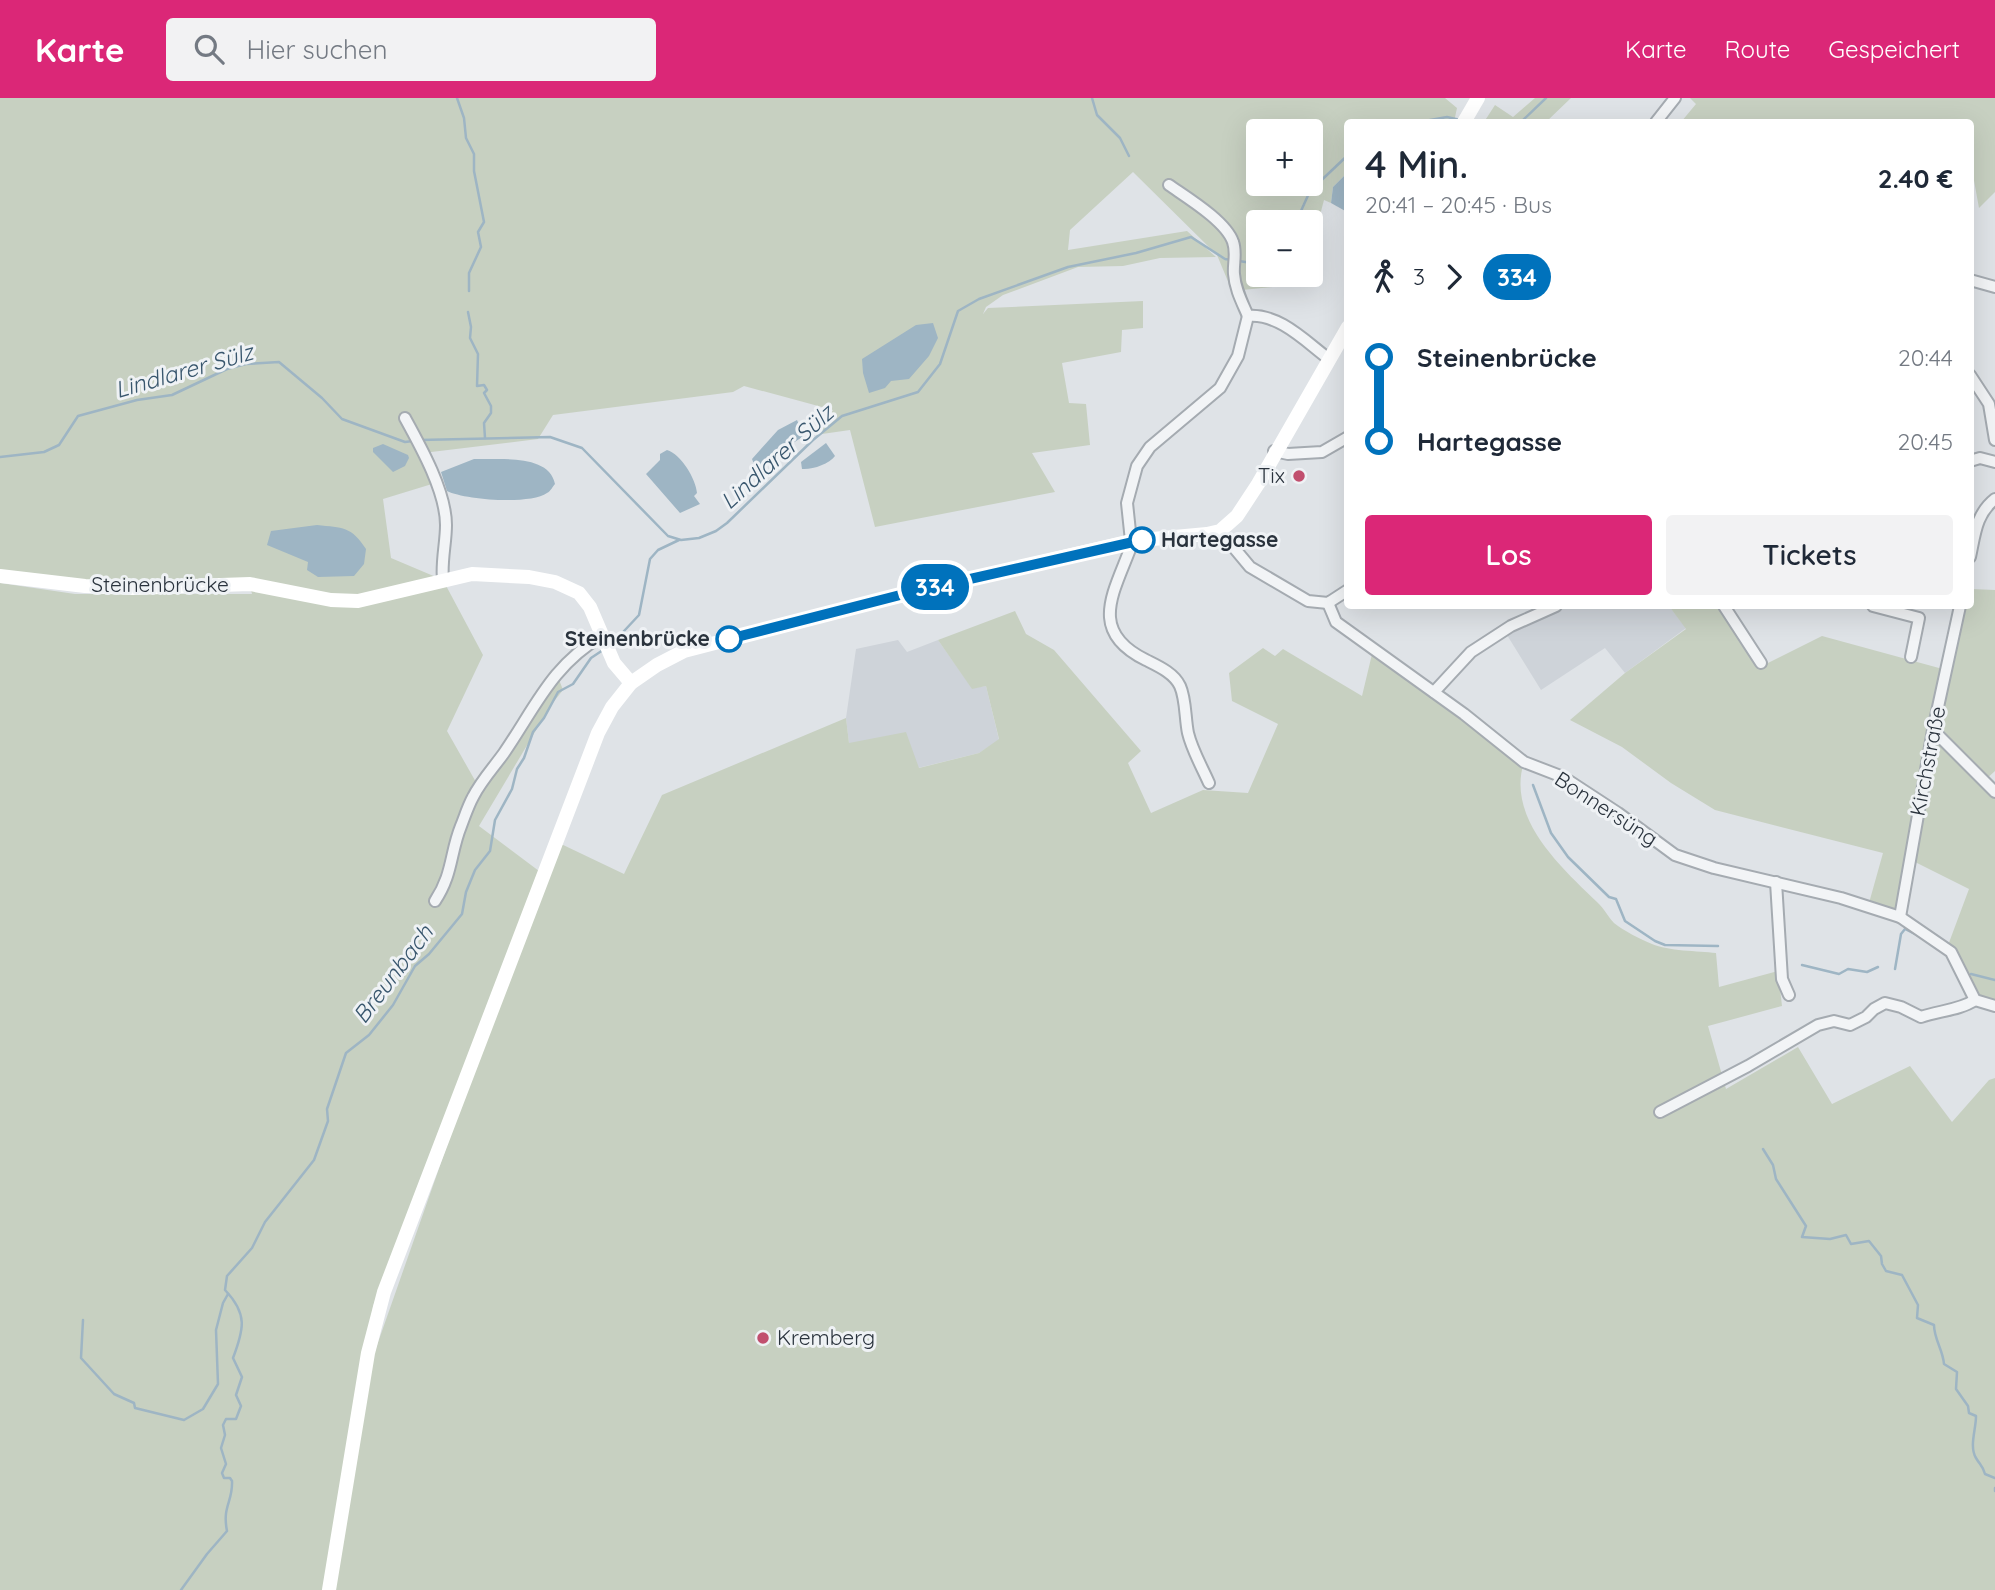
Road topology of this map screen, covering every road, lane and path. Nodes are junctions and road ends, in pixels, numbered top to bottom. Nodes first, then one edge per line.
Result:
1 (1478, 98) edge
2 (1675, 98) edge
3 (1466, 118) edge
4 (1658, 119) edge
5 (1169, 184) dead end
6 (1974, 281) edge
7 (1995, 287) edge
8 (1248, 316) junction
9 (1344, 334) edge
10 (1329, 359) junction
11 (1974, 380) edge
12 (405, 418) dead end
13 (1344, 439) edge
14 (1995, 440) edge
15 (1274, 451) junction
16 (1974, 460) edge
17 (1995, 462) edge
18 (1995, 499) edge
19 (1220, 531) junction
20 (1974, 538) edge
21 (1132, 541) junction
22 (0, 576) edge
23 (443, 580) junction
24 (1344, 593) edge
25 (1328, 603) junction
26 (1549, 609) edge
27 (1726, 609) edge
28 (1884, 609) edge
29 (1920, 609) edge
30 (1959, 609) edge
31 (1919, 618) junction
32 (605, 644) junction
33 (1911, 657) dead end
34 (1761, 663) dead end
35 (631, 683) junction
36 (1434, 692) junction
37 (1933, 730) junction
38 (1209, 783) dead end
39 (1995, 792) edge
40 (1776, 882) junction
41 (435, 901) dead end
42 (1900, 917) junction
43 (1789, 995) dead end
44 (1975, 1000) junction
45 (1995, 1006) edge
46 (1660, 1112) dead end
47 (329, 1590) edge

1 - 3 main road
2 - 4 street
5 - 8 street
6 - 7 street
8 - 10 street
8 - 21 street
9 - 10 main road
10 - 15 main road
11 - 14 street
12 - 23 street
13 - 15 street
15 - 19 main road
16 - 17 street
18 - 20 street
19 - 21 main road
19 - 25 street
21 - 35 main road
21 - 38 street
22 - 23 main road, Steinenbrücke
23 - 32 main road, Steinenbrücke
24 - 25 street
25 - 36 street, Bonnersüng
26 - 36 street
27 - 34 street
28 - 31 street
29 - 31 street
30 - 37 street, Kirchstraße
31 - 33 street
32 - 35 main road, Steinenbrücke
32 - 41 street
35 - 47 main road
36 - 40 street, Bonnersüng
37 - 39 street
37 - 42 street, Kirchstraße
40 - 42 street, Bonnersüng
40 - 43 street
42 - 44 street, Bonnersüng
44 - 45 street
44 - 46 street

